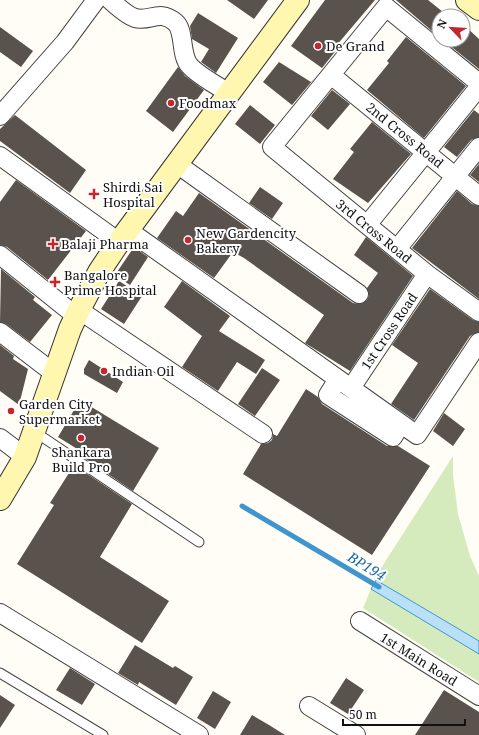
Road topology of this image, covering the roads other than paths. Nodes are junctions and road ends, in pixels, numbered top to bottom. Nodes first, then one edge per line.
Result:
1 (96, 0) edge
2 (110, 0) edge
3 (298, 0) edge
4 (331, 75) junction
5 (479, 83) edge
6 (479, 87) edge
7 (229, 94) junction
8 (0, 116) edge
9 (479, 147) edge
10 (426, 152) junction
11 (0, 156) edge
12 (177, 164) junction
13 (455, 176) junction
14 (479, 196) edge
15 (367, 225) junction
16 (124, 236) junction
17 (397, 249) junction
18 (0, 255) edge
19 (428, 274) junction
20 (359, 294) dead end
21 (479, 312) edge
22 (78, 313) junction
23 (0, 332) edge
24 (479, 342) edge
25 (55, 374) junction
26 (344, 384) junction
27 (401, 424) junction
28 (35, 432) junction
29 (263, 434) dead end
30 (0, 438) edge
31 (25, 457) junction
32 (0, 499) edge
33 (200, 542) dead end
34 (0, 613) edge
35 (360, 621) dead end
36 (0, 673) edge
37 (479, 696) edge
38 (309, 706) dead end
39 (103, 735) edge
40 (199, 735) edge
41 (356, 735) edge

1 - 8 street
2 - 7 street
3 - 7 main road
4 - 5 street
4 - 10 street, 2nd Cross Road
4 - 15 street, 3rd Cross Road
6 - 10 street
7 - 12 main road
9 - 13 street
10 - 13 street, 2nd Cross Road
10 - 15 street
11 - 16 street
12 - 16 main road
12 - 20 street
13 - 14 street, 2nd Cross Road
13 - 17 street
15 - 17 street, 3rd Cross Road
16 - 22 main road
16 - 26 street
17 - 19 street, 3rd Cross Road
18 - 22 street
19 - 21 street, 3rd Cross Road
19 - 26 street, 1st Cross Road
22 - 25 main road
22 - 29 street
23 - 25 street
24 - 27 street
25 - 28 main road
26 - 27 street
26 - 27 street, 1st Cross Road
28 - 31 main road
28 - 33 lane
30 - 31 street
31 - 32 main road
34 - 40 street
35 - 37 street, 1st Main Road
36 - 39 lane
38 - 41 street

